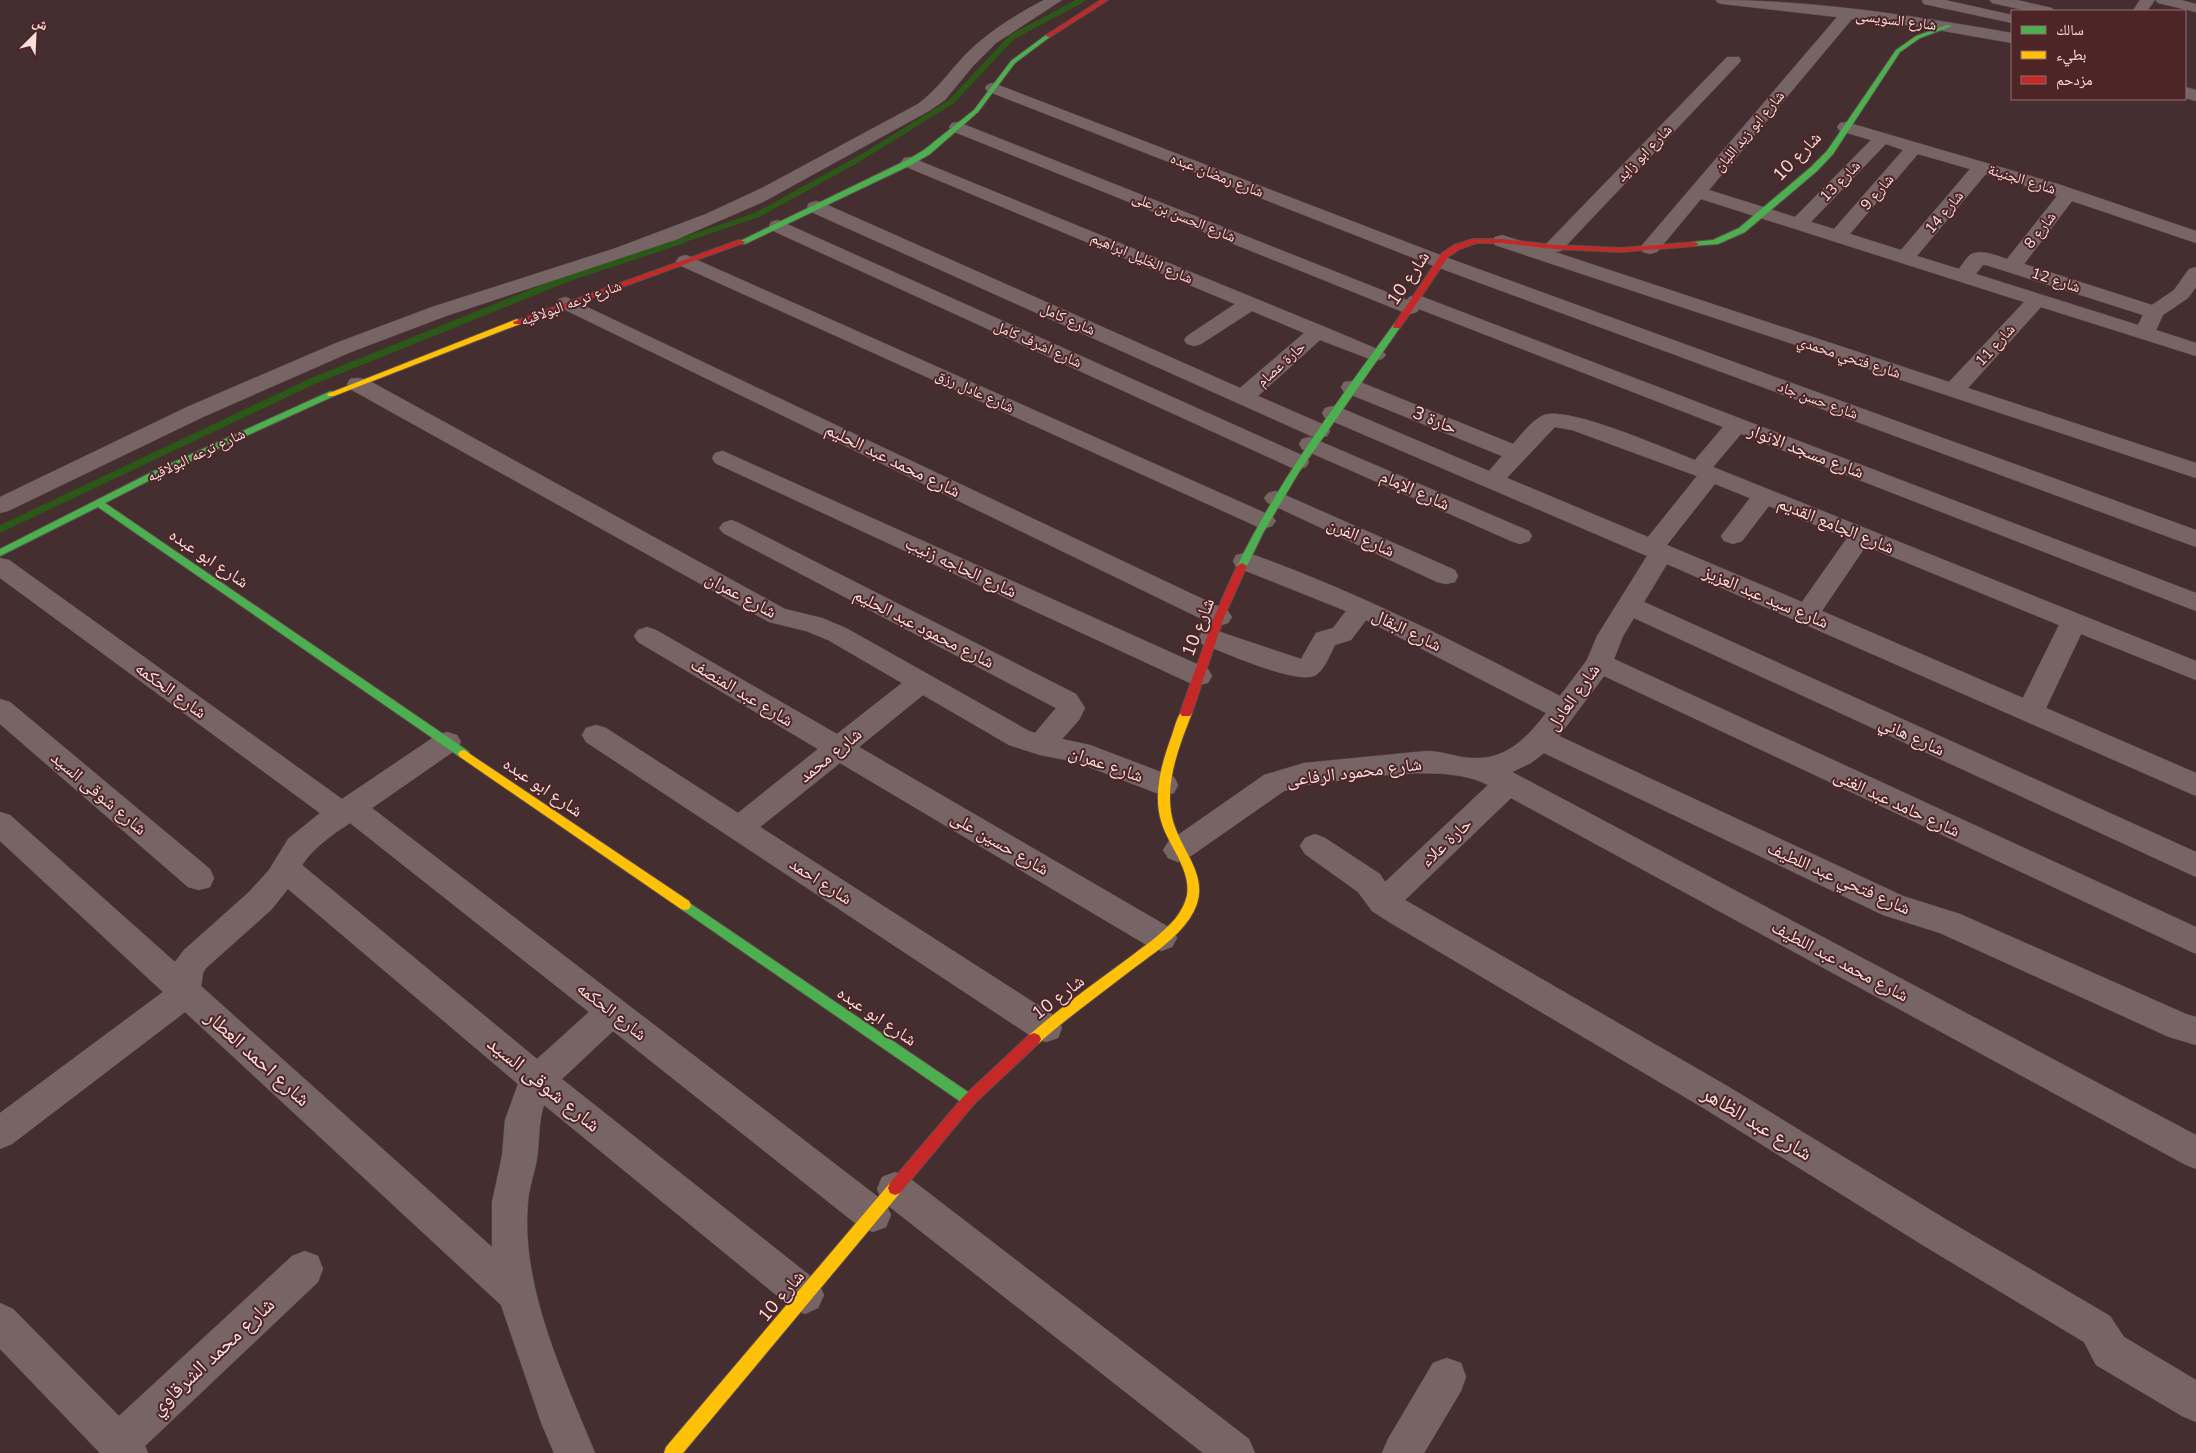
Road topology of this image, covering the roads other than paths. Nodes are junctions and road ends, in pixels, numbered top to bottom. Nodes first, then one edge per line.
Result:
1 (1055, 0) edge
2 (1105, 0) edge
3 (1731, 0) edge
4 (1930, 0) edge
5 (1997, 0) edge
6 (2163, 0) edge
7 (2196, 8) edge
8 (2042, 10) edge
9 (1848, 14) junction
10 (2011, 19) edge
11 (1915, 22) junction
12 (1949, 26) junction
13 (2011, 38) edge
14 (1733, 60) dead end
15 (994, 88) junction
16 (958, 127) junction
17 (1846, 127) junction
18 (1882, 138) junction
19 (1915, 147) junction
20 (910, 162) junction
21 (1982, 167) junction
22 (1697, 192) junction
23 (2068, 194) junction
24 (816, 207) junction
25 (1763, 213) junction
26 (1798, 224) junction
27 (778, 226) junction
28 (1838, 236) junction
29 (2196, 237) edge
30 (1502, 241) junction
31 (1554, 247) junction
32 (1650, 248) junction
33 (1905, 258) junction
34 (686, 261) junction
35 (1441, 262) junction
36 (2012, 266) junction
37 (2196, 273) edge
38 (1964, 276) junction
39 (2037, 300) junction
40 (566, 303) junction
41 (1250, 303) junction
42 (1413, 304) junction
43 (2155, 312) junction
44 (1318, 331) junction
45 (2144, 334) junction
46 (1194, 340) dead end
47 (2196, 350) edge
48 (1376, 355) junction
49 (358, 384) junction
50 (1352, 387) junction
51 (1953, 391) junction
52 (1243, 397) junction
53 (1737, 424) junction
54 (1315, 437) junction
55 (1518, 454) junction
56 (724, 458) dead end
57 (2196, 471) edge
58 (1705, 472) junction
59 (1492, 480) junction
60 (1765, 496) junction
61 (1276, 498) junction
62 (98, 503) junction
63 (0, 506) edge
64 (1264, 520) junction
65 (731, 528) dead end
66 (1520, 536) dead end
67 (1733, 536) dead end
68 (1861, 536) junction
69 (2196, 539) edge
70 (1657, 550) junction
71 (0, 554) edge
72 (1245, 561) junction
73 (0, 566) edge
74 (1446, 576) dead end
75 (2196, 602) edge
76 (1628, 605) junction
77 (1362, 608) junction
78 (1807, 614) junction
79 (2074, 621) junction
80 (1215, 628) junction
81 (647, 636) dead end
82 (1600, 663) junction
83 (2196, 670) edge
84 (1199, 676) junction
85 (921, 682) junction
86 (0, 709) edge
87 (1564, 710) junction
88 (2030, 712) junction
89 (596, 735) dead end
90 (1541, 740) junction
91 (446, 742) junction
92 (1040, 745) junction
93 (838, 749) junction
94 (1485, 773) junction
95 (1164, 785) junction
96 (2196, 786) edge
97 (346, 810) junction
98 (0, 823) edge
99 (739, 828) junction
100 (1315, 846) dead end
101 (1178, 850) junction
102 (2196, 865) edge
103 (285, 869) junction
104 (198, 878) dead end
105 (1383, 902) junction
106 (1161, 938) junction
107 (2196, 941) edge
108 (185, 991) junction
109 (613, 1012) junction
110 (1046, 1028) junction
111 (2196, 1031) edge
112 (538, 1080) junction
113 (969, 1100) junction
114 (0, 1133) edge
115 (2196, 1153) edge
116 (884, 1202) junction
117 (306, 1269) dead end
118 (516, 1293) junction
119 (805, 1295) junction
120 (0, 1322) edge
121 (1448, 1377) dead end
122 (2196, 1402) edge
123 (123, 1448) edge
124 (575, 1453) edge
125 (672, 1453) edge
126 (1235, 1453) edge
127 (1402, 1453) edge

1 - 63 street, شارع ترعه البولاقيه
2 - 15 street, شارع ترعه البولاقيه
3 - 9 street, شارع السويسى
4 - 10 street
4 - 11 street
5 - 8 street
6 - 7 street
9 - 11 street, شارع السويسى
9 - 22 street, شارع ابو زيد اللبان
11 - 12 street, شارع السويسى
12 - 13 street, شارع السويسى
12 - 17 street, شارع 10
14 - 31 street, شارع ابو زايد
15 - 16 street, شارع ترعه البولاقيه
15 - 35 street, شارع رمضان عبده
16 - 20 street, شارع ترعه البولاقيه
16 - 42 street, شارع الحسن بن على
17 - 18 street, شارع الجنينة
17 - 25 street, شارع 10
18 - 19 street, شارع الجنينة
18 - 26 street, شارع 13
19 - 21 street, شارع الجنينة
19 - 28 street, شارع 9
20 - 24 street, شارع ترعه البولاقيه
20 - 41 street, شارع الخليل ابراهيم
21 - 23 street, شارع الجنينة
21 - 33 street, شارع 14
22 - 25 street
22 - 32 street, شارع ابو زيد اللبان
23 - 29 street, شارع الجنينة
23 - 36 street, شارع 8
24 - 27 street, شارع ترعه البولاقيه
24 - 52 street, شارع كامل
25 - 26 street
25 - 32 street, شارع 10
26 - 28 street
27 - 34 street, شارع ترعه البولاقيه
27 - 54 street, شارع اشرف كامل
28 - 33 street
30 - 31 street, شارع 10
30 - 35 street, شارع 10
30 - 51 street, شارع فتحي محمدي
31 - 32 street, شارع 10
33 - 38 street
34 - 40 street, شارع ترعه البولاقيه
34 - 64 street, شارع عادل رزق
35 - 42 street, شارع 10
35 - 69 street, شارع حسن جاد
36 - 38 street, شارع 12
36 - 43 street, شارع 12
37 - 43 street
38 - 39 street
39 - 45 street
39 - 51 street, شارع 11
40 - 49 street, شارع ترعه البولاقيه
40 - 80 street, شارع محمد عبد الحليم
41 - 44 street, شارع الخليل ابراهيم
41 - 46 street
42 - 48 street, شارع 10
42 - 53 street, شارع مسجد الانوار
43 - 45 street
44 - 48 street, شارع الخليل ابراهيم
44 - 52 street, حارة عصام
45 - 47 street
48 - 50 street, شارع 10
49 - 62 street, شارع ترعه البولاقيه
49 - 85 street, شارع عمران
50 - 54 street, شارع 10
50 - 55 street, حارة 3
51 - 57 street, شارع فتحي محمدي
52 - 54 street, شارع كامل
53 - 58 street, شارع العادل
53 - 75 street, شارع مسجد الانوار
54 - 59 street, شارع سيد عبد العزيز
54 - 61 street, شارع 10
54 - 66 street, شارع الإمام
55 - 58 street, شارع الجامع القديم
55 - 59 street, شارع الجامع القديم
56 - 84 street, شارع الحاجه زنيب
58 - 60 street, شارع الجامع القديم
58 - 70 street, شارع العادل
59 - 70 street, شارع سيد عبد العزيز
60 - 67 street
60 - 68 street, شارع الجامع القديم
61 - 64 street, شارع 10
61 - 74 street, شارع الفرن
62 - 71 street, شارع ترعه البولاقيه
62 - 91 street, شارع ابو عبده
64 - 72 street, شارع 10
65 - 92 street, شارع محمود عبد الحليم
68 - 78 street
68 - 79 street, شارع الجامع القديم
70 - 76 street, شارع العادل
70 - 78 street, شارع سيد عبد العزيز
72 - 77 street, شارع البقال
72 - 80 street, شارع 10
73 - 97 street, شارع الحكمه
76 - 82 street, شارع العادل
76 - 102 street, شارع هاني
77 - 80 street, شارع محمد عبد الحليم
77 - 87 street, شارع البقال
78 - 88 street, شارع سيد عبد العزيز
79 - 83 street, شارع الجامع القديم
79 - 88 street
80 - 84 street, شارع 10
81 - 93 street, شارع عبد المنصف
82 - 87 street, شارع العادل
82 - 107 street, شارع حامد عبد الغنى
84 - 95 street, شارع 10
85 - 92 street, شارع عمران
85 - 93 street, شارع محمد
86 - 104 street, شارع شوقى السيد
87 - 90 street, شارع العادل
88 - 96 street, شارع سيد عبد العزيز
89 - 99 street, شارع احمد
90 - 94 street, شارع العادل
90 - 111 street, شارع فتحي عبد اللطيف
91 - 97 street
91 - 113 street, شارع ابو عبده
92 - 95 street, شارع عمران
93 - 99 street, شارع محمد
93 - 106 street, شارع حسين على
94 - 101 street, شارع محمود الرفاعى
94 - 105 street, حارة علاء
94 - 115 street, شارع محمد عبد اللطيف
95 - 101 street, شارع 10
97 - 103 street
97 - 109 street, شارع الحكمه
98 - 108 street, شارع احمد العطار
99 - 110 street, شارع احمد
100 - 105 street, شارع عبد الظاهر
101 - 106 street, شارع 10
103 - 108 street
103 - 112 street, شارع شوقى السيد
105 - 122 street, شارع عبد الظاهر
106 - 110 street, شارع 10
108 - 114 street
108 - 118 street, شارع احمد العطار
109 - 112 street
109 - 116 street, شارع الحكمه
110 - 113 street, شارع 10
112 - 118 street
112 - 119 street, شارع شوقى السيد
113 - 116 street, شارع 10
116 - 119 street, شارع 10
116 - 126 street, شارع الحكمه
117 - 123 street, شارع محمد الشرقاوي
118 - 124 street
119 - 125 street, شارع 10
120 - 123 street
121 - 127 street

